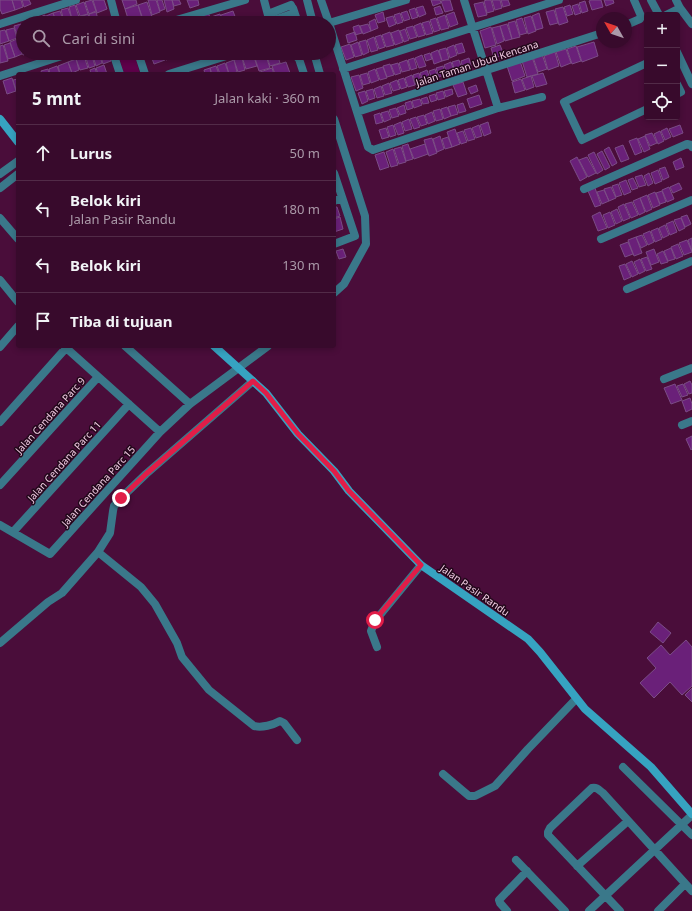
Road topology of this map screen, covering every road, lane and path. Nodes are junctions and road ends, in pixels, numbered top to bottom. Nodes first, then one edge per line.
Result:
1 (76, 0) edge
2 (111, 0) edge
3 (245, 0) edge
4 (264, 0) edge
5 (321, 0) edge
6 (406, 0) edge
7 (464, 0) edge
8 (559, 0) edge
9 (634, 0) edge
10 (651, 0) edge
11 (307, 2) edge
12 (678, 4) edge
13 (292, 7) edge
14 (657, 12) edge
15 (669, 12) edge
16 (25, 16) edge
17 (115, 16) edge
18 (190, 16) edge
19 (268, 16) edge
20 (276, 16) edge
21 (311, 16) edge
22 (327, 16) edge
23 (16, 19) edge
24 (336, 21) edge
25 (632, 22) edge
26 (0, 24) edge
27 (692, 24) edge
28 (474, 28) junction
29 (596, 35) edge
30 (336, 46) edge
31 (680, 58) edge
32 (49, 60) edge
33 (115, 60) edge
34 (140, 60) edge
35 (214, 60) edge
36 (300, 60) edge
37 (316, 60) edge
38 (644, 64) edge
39 (343, 69) junction
40 (486, 70) junction
41 (119, 72) edge
42 (144, 72) edge
43 (175, 72) edge
44 (303, 72) edge
45 (319, 72) edge
46 (0, 76) edge
47 (692, 84) edge
48 (542, 97) dead end
49 (498, 108) junction
50 (644, 110) edge
51 (357, 112) junction
52 (0, 119) edge
53 (336, 125) edge
54 (16, 139) edge
55 (692, 147) edge
56 (16, 162) edge
57 (0, 174) edge
58 (16, 176) edge
59 (336, 186) edge
60 (0, 188) edge
61 (584, 189) dead end
62 (338, 200) edge
63 (692, 200) edge
64 (0, 218) edge
65 (16, 237) edge
66 (601, 239) dead end
67 (336, 243) edge
68 (692, 262) edge
69 (0, 280) edge
70 (627, 289) dead end
71 (336, 290) edge
72 (16, 300) edge
73 (16, 328) edge
74 (0, 347) edge
75 (64, 348) edge
76 (66, 348) edge
77 (127, 348) edge
78 (216, 348) edge
79 (265, 348) edge
80 (239, 368) junction
81 (692, 368) edge
82 (98, 376) junction
83 (664, 379) dead end
84 (253, 381) junction
85 (129, 404) junction
86 (190, 404) junction
87 (692, 421) edge
88 (0, 422) edge
89 (682, 425) dead end
90 (160, 432) junction
91 (0, 486) edge
92 (0, 524) edge
93 (13, 532) junction
94 (98, 552) junction
95 (421, 565) junction
96 (0, 643) edge
97 (376, 646) dead end
98 (576, 699) junction
99 (297, 740) dead end
100 (623, 767) dead end
101 (443, 774) dead end
102 (692, 815) edge
103 (628, 821) junction
104 (682, 825) junction
105 (692, 835) edge
106 (655, 850) junction
107 (516, 860) dead end
108 (577, 866) junction
109 (527, 871) junction
110 (685, 884) junction
111 (692, 891) edge
112 (606, 895) junction
113 (507, 911) edge
114 (565, 911) edge
115 (589, 911) edge
116 (620, 911) edge
117 (658, 911) edge

1 - 16 street
2 - 17 street
3 - 18 street
4 - 19 street
5 - 22 street
6 - 24 street
7 - 28 street
8 - 28 street
9 - 25 street
10 - 14 street
11 - 13 street
11 - 21 street
12 - 15 street
12 - 27 street
13 - 20 street
23 - 26 street
28 - 39 street
28 - 40 street
29 - 40 street, Jalan Taman Ubud Kencana
30 - 39 street
31 - 47 street
32 - 46 street
33 - 41 street
34 - 42 street
35 - 43 street
36 - 44 street
37 - 45 street
38 - 50 street
39 - 51 street
40 - 49 street
40 - 51 street, Jalan Taman Ubud Kencana
48 - 49 street
49 - 51 street
52 - 54 main road
53 - 71 street
55 - 61 street
56 - 57 street
58 - 60 street
59 - 62 street
62 - 67 street
63 - 66 street
64 - 65 street
68 - 70 street
69 - 72 street
73 - 74 street
75 - 88 street
76 - 82 street
77 - 86 street
78 - 80 main road, Jalan Pasir Randu
79 - 80 street, Jalan Cendana Parc 15
80 - 84 main road, Jalan Pasir Randu
80 - 86 street, Jalan Cendana Parc 15
81 - 83 street
82 - 85 street
82 - 91 street, Jalan Cendana Parc 9
84 - 94 street
84 - 95 main road, Jalan Pasir Randu
85 - 90 street
85 - 93 street, Jalan Cendana Parc 11
86 - 90 street, Jalan Cendana Parc 15
87 - 89 street
90 - 93 street, Jalan Cendana Parc 15
92 - 93 street
94 - 96 street
94 - 99 street
95 - 97 street
95 - 98 main road, Jalan Pasir Randu
98 - 101 street
98 - 102 main road, Jalan Pasir Randu
100 - 104 street
102 - 104 street
103 - 106 street
103 - 108 street
103 - 108 street
104 - 105 street
104 - 106 street
106 - 110 street
106 - 112 street
107 - 109 street
108 - 112 street
109 - 113 street
109 - 114 street
110 - 111 street
110 - 117 street
112 - 115 street
112 - 116 street

